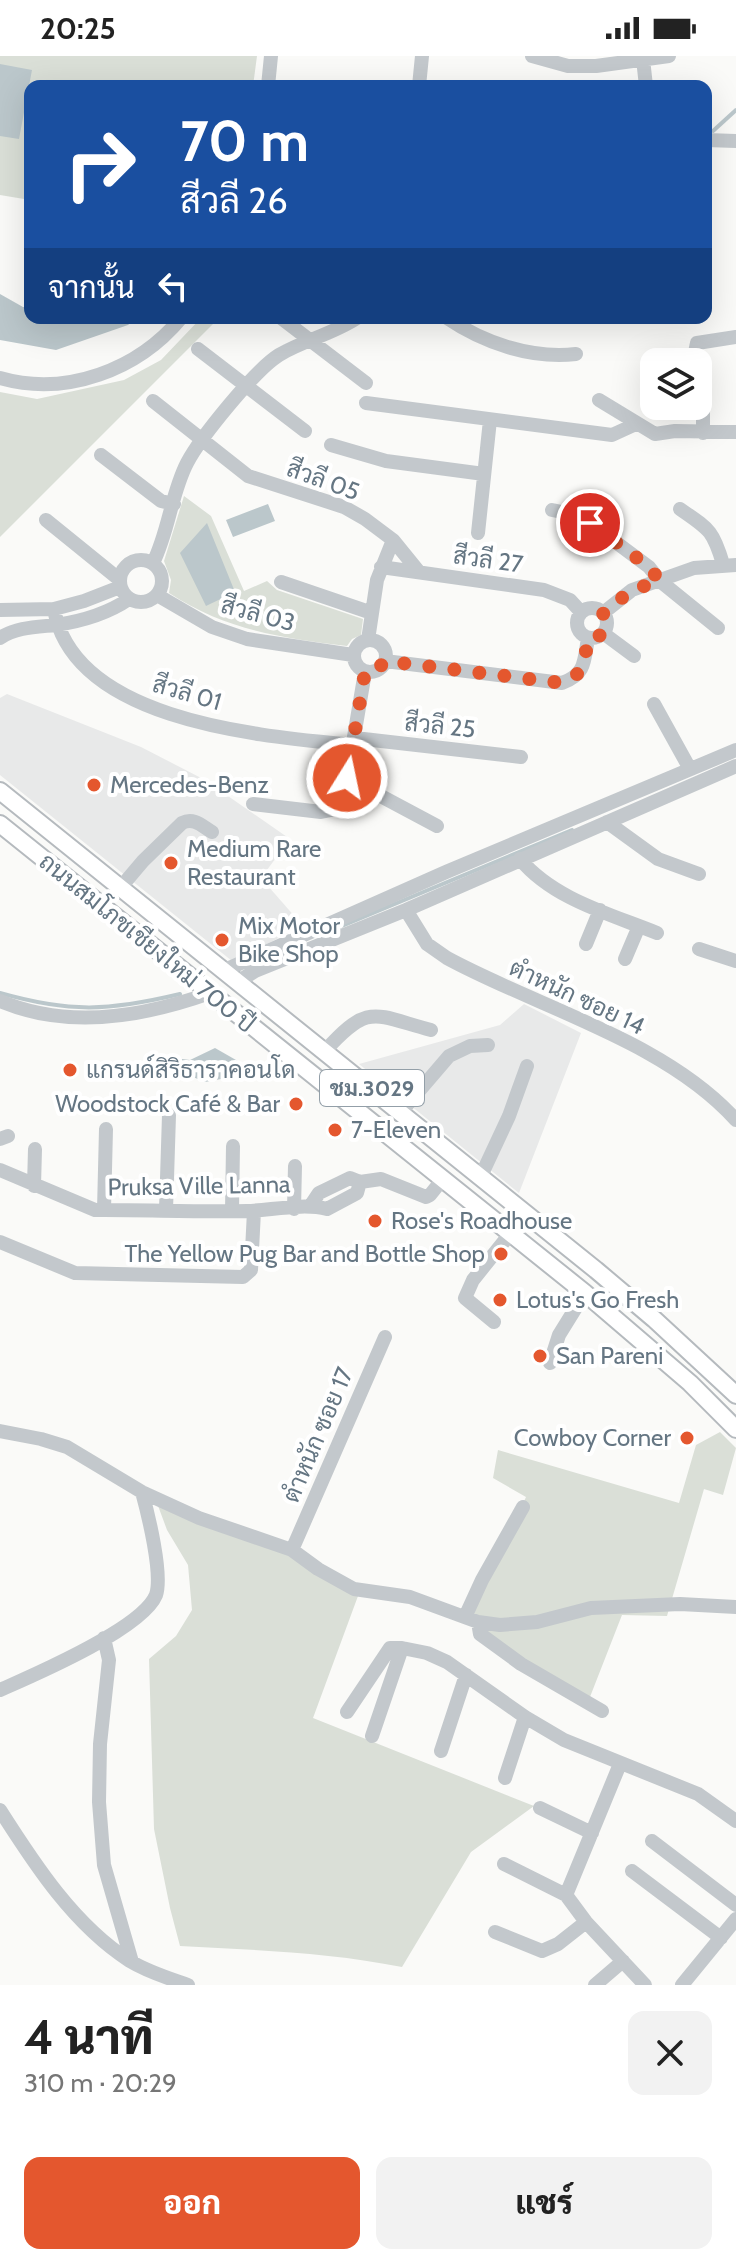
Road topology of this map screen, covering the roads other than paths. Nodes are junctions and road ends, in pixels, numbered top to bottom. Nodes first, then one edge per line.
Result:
1 (271, 56) edge
2 (422, 56) edge
3 (532, 56) edge
4 (669, 56) edge
5 (643, 59) junction
6 (269, 80) edge
7 (420, 80) edge
8 (645, 80) edge
9 (712, 140) edge
10 (736, 141) edge
11 (175, 324) edge
12 (289, 324) edge
13 (348, 324) edge
14 (455, 324) edge
15 (736, 337) edge
16 (312, 340) junction
17 (696, 348) edge
18 (198, 349) dead end
19 (576, 354) dead end
20 (0, 378) edge
21 (366, 383) dead end
22 (245, 386) junction
23 (599, 400) dead end
24 (153, 401) dead end
25 (366, 403) dead end
26 (490, 420) junction
27 (703, 420) edge
28 (636, 424) junction
29 (305, 431) dead end
30 (736, 432) edge
31 (703, 433) junction
32 (204, 440) junction
33 (331, 445) dead end
34 (101, 455) dead end
35 (484, 474) junction
36 (174, 504) junction
37 (680, 509) dead end
38 (552, 510) dead end
39 (46, 520) dead end
40 (478, 533) dead end
41 (393, 540) junction
42 (153, 563) junction
43 (729, 564) edge
44 (381, 567) junction
45 (419, 572) junction
46 (660, 581) junction
47 (281, 582) dead end
48 (123, 588) junction
49 (157, 595) junction
50 (54, 609) junction
51 (0, 610) edge
52 (581, 612) junction
53 (372, 613) junction
54 (603, 613) junction
55 (57, 625) junction
56 (718, 628) dead end
57 (603, 633) junction
58 (0, 638) edge
59 (588, 638) junction
60 (368, 640) junction
61 (353, 655) junction
62 (634, 656) dead end
63 (385, 661) junction
64 (365, 672) junction
65 (654, 704) dead end
66 (354, 742) junction
67 (736, 750) edge
68 (521, 757) dead end
69 (736, 766) edge
70 (690, 769) junction
71 (347, 778) junction
72 (0, 791) edge
73 (253, 804) dead end
74 (598, 819) junction
75 (0, 824) edge
76 (437, 826) dead end
77 (212, 832) dead end
78 (520, 859) junction
79 (699, 874) dead end
80 (121, 887) junction
81 (406, 910) junction
82 (600, 910) junction
83 (639, 926) junction
84 (657, 933) dead end
85 (586, 944) dead end
86 (699, 949) dead end
87 (625, 959) dead end
88 (736, 961) edge
89 (225, 970) junction
90 (239, 981) junction
91 (210, 993) junction
92 (0, 1001) edge
93 (431, 1030) dead end
94 (488, 1045) dead end
95 (325, 1051) junction
96 (527, 1066) dead end
97 (401, 1112) junction
98 (169, 1115) dead end
99 (736, 1120) edge
100 (106, 1129) dead end
101 (233, 1146) dead end
102 (35, 1149) dead end
103 (295, 1166) dead end
104 (0, 1170) edge
105 (481, 1176) junction
106 (442, 1180) junction
107 (34, 1186) junction
108 (294, 1209) junction
109 (104, 1210) junction
110 (166, 1210) junction
111 (232, 1211) junction
112 (254, 1211) junction
113 (510, 1234) junction
114 (0, 1242) edge
115 (585, 1293) junction
116 (494, 1322) dead end
117 (385, 1337) dead end
118 (550, 1363) dead end
119 (736, 1395) edge
120 (736, 1429) edge
121 (0, 1431) edge
122 (142, 1492) junction
123 (523, 1507) dead end
124 (292, 1550) junction
125 (736, 1607) edge
126 (471, 1619) junction
127 (104, 1638) junction
128 (402, 1648) junction
129 (466, 1675) junction
130 (0, 1690) edge
131 (602, 1711) dead end
132 (347, 1712) dead end
133 (525, 1717) junction
134 (372, 1736) dead end
135 (441, 1751) dead end
136 (620, 1764) junction
137 (505, 1778) dead end
138 (540, 1808) dead end
139 (0, 1810) edge
140 (736, 1821) edge
141 (592, 1833) junction
142 (652, 1841) dead end
143 (504, 1864) dead end
144 (632, 1871) dead end
145 (566, 1895) junction
146 (736, 1905) edge
147 (736, 1919) edge
148 (586, 1922) junction
149 (495, 1932) dead end
150 (721, 1938) junction
151 (623, 1961) junction
152 (132, 1962) junction
153 (188, 1985) edge
154 (595, 1985) edge
155 (645, 1985) edge
156 (682, 1985) edge

1 - 6 street
2 - 7 street
3 - 5 street
4 - 5 street
5 - 8 street
9 - 10 street
11 - 20 street
12 - 16 street
13 - 16 street
14 - 19 street
15 - 17 street
16 - 21 street
16 - 22 street
18 - 22 street
22 - 29 street
22 - 32 street
23 - 28 street
24 - 32 street, สีวลี 05
25 - 26 street
26 - 28 street
26 - 35 street
27 - 31 street
28 - 31 street
30 - 31 street
32 - 36 street
32 - 41 street, สีวลี 05
33 - 35 street
34 - 36 street
35 - 40 street
36 - 42 street
37 - 43 street
38 - 46 street
39 - 48 street
41 - 44 street
41 - 45 street, สีวลี 05
42 - 48 street
42 - 49 street
43 - 46 street
44 - 45 street, สีวลี 27
44 - 53 street
45 - 52 street, สีวลี 27
46 - 54 street
46 - 56 street
47 - 53 street
48 - 49 street
48 - 50 street
48 - 55 street
49 - 61 street, สีวลี 03
50 - 51 street
50 - 55 street, สีวลี 01
52 - 54 street
52 - 59 street
53 - 60 street
54 - 57 street
55 - 58 street
55 - 66 street, สีวลี 01
57 - 59 street
57 - 62 street
59 - 63 street
60 - 61 street
60 - 63 street
61 - 64 street
63 - 64 street
64 - 66 street
65 - 70 street
66 - 68 street, สีวลี 25
66 - 71 street
67 - 70 street
69 - 74 street
70 - 74 street
71 - 73 street
71 - 76 street
72 - 80 main road, ถนนสมโภชเชียงใหม่ 700 ปี / ชม.3029
74 - 78 street
74 - 79 street
74 - 89 street
75 - 91 main road, ถนนสมโภชเชียงใหม่ 700 ปี / ชม.3029
77 - 80 street
78 - 81 street
78 - 82 street
80 - 89 main road, ถนนสมโภชเชียงใหม่ 700 ปี / ชม.3029
81 - 90 street
81 - 99 street, ตำหนัก ซอย 14
82 - 83 street
82 - 85 street
83 - 84 street
83 - 87 street
86 - 88 street
89 - 90 main road, ถนนสมโภชเชียงใหม่ 700 ปี / ชม.3029
90 - 95 main road, ถนนสมโภชเชียงใหม่ 700 ปี / ชม.3029
91 - 92 street
91 - 106 main road, ถนนสมโภชเชียงใหม่ 700 ปี / ชม.3029
93 - 95 street
94 - 97 street
95 - 97 main road, ถนนสมโภชเชียงใหม่ 700 ปี / ชม.3029
96 - 105 street
97 - 105 main road, ถนนสมโภชเชียงใหม่ 700 ปี / ชม.3029
98 - 110 street
100 - 109 street
101 - 111 street
102 - 107 street
103 - 108 street
104 - 107 street, Pruksa Ville Lanna
105 - 119 main road, ถนนสมโภชเชียงใหม่ 700 ปี / ชม.3029
106 - 108 street, Pruksa Ville Lanna
106 - 113 main road, ถนนสมโภชเชียงใหม่ 700 ปี / ชม.3029
107 - 109 street, Pruksa Ville Lanna
108 - 112 street, Pruksa Ville Lanna
109 - 110 street, Pruksa Ville Lanna
110 - 111 street, Pruksa Ville Lanna
111 - 112 street, Pruksa Ville Lanna
112 - 114 street
113 - 115 main road, ถนนสมโภชเชียงใหม่ 700 ปี / ชม.3029
113 - 116 street
115 - 118 street
115 - 120 main road, ถนนสมโภชเชียงใหม่ 700 ปี / ชม.3029
117 - 124 street, ตำหนัก ซอย 17
121 - 122 street
122 - 124 street
122 - 127 street
123 - 126 street
124 - 126 street
125 - 126 street
126 - 131 street
127 - 130 street
127 - 152 street
128 - 129 street
128 - 132 street
128 - 134 street
129 - 133 street
129 - 135 street
133 - 136 street
133 - 137 street
136 - 140 street
136 - 141 street
138 - 141 street
139 - 152 street
141 - 145 street
142 - 146 street
143 - 145 street
144 - 150 street
145 - 148 street
147 - 150 street
148 - 149 street
148 - 151 street
150 - 156 street
151 - 154 street
151 - 155 street
152 - 153 street

